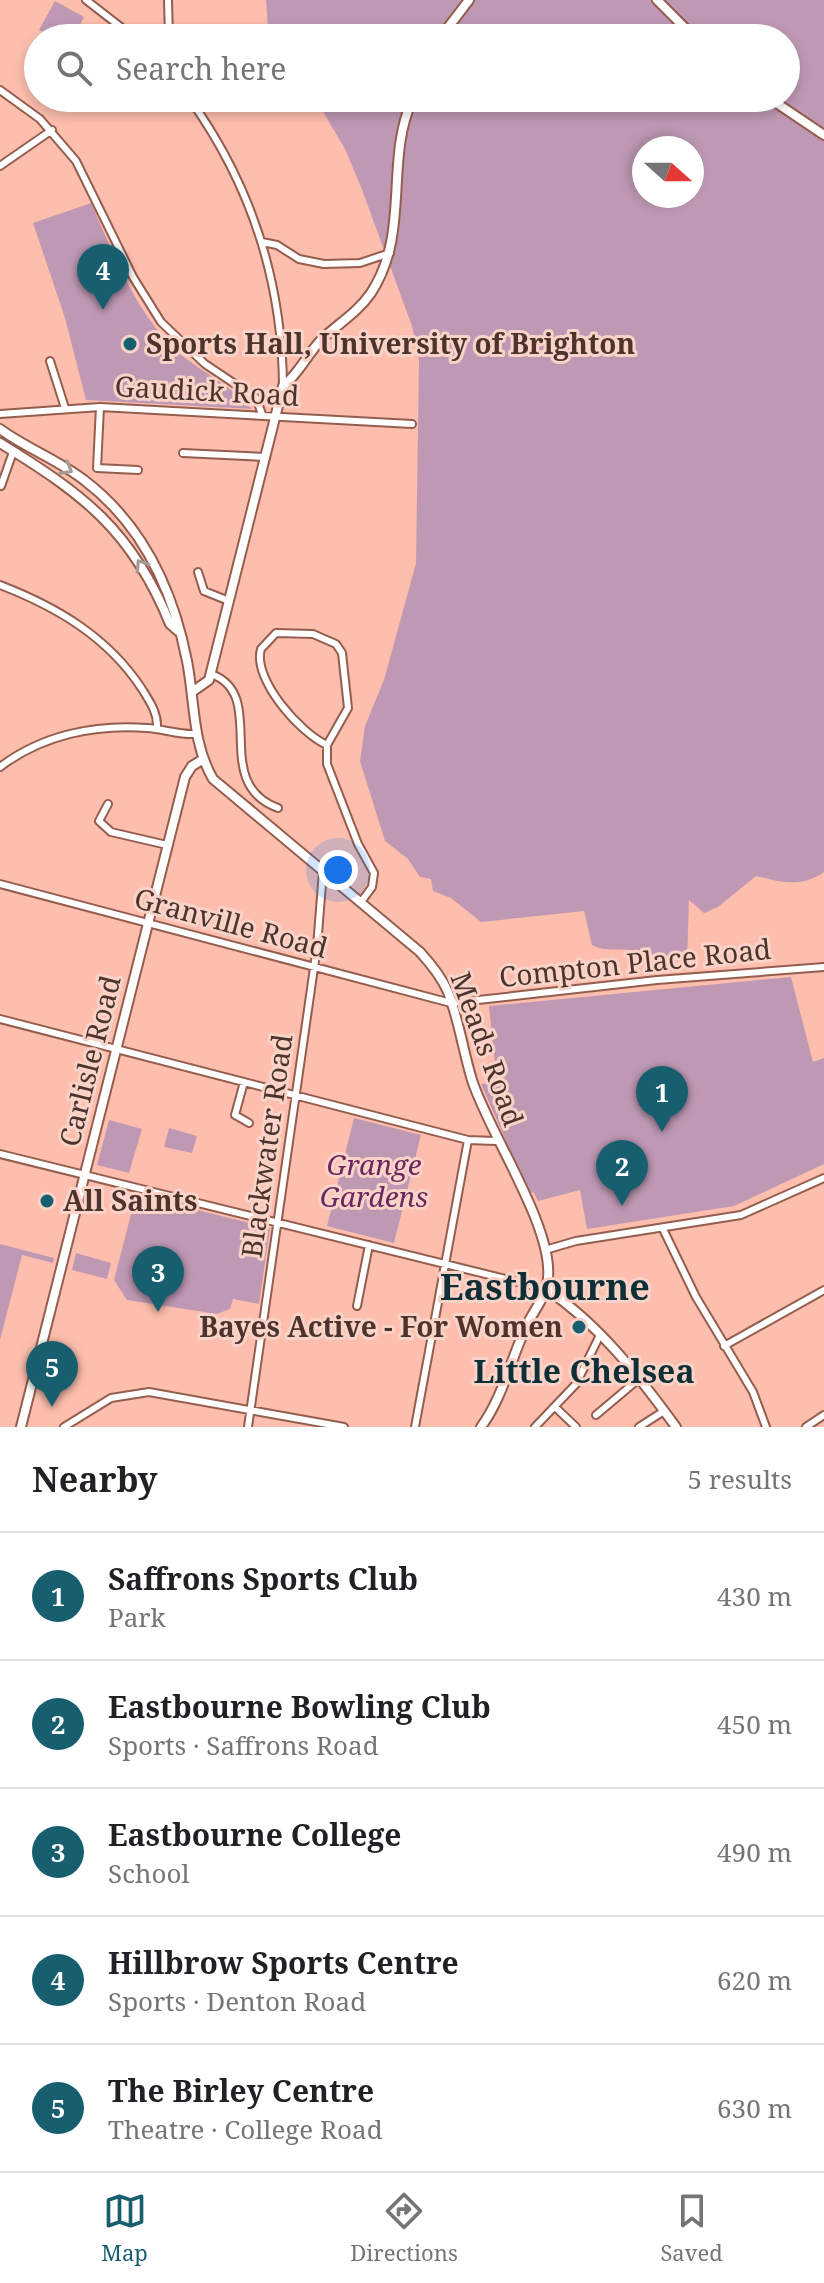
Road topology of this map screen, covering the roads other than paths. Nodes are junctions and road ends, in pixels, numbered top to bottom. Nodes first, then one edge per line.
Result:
1 (86, 0) edge
2 (168, 0) edge
3 (469, 0) edge
4 (657, 0) edge
5 (117, 24) edge
6 (169, 24) edge
7 (451, 24) edge
8 (681, 24) edge
9 (0, 90) edge
10 (24, 105) edge
11 (32, 112) edge
12 (199, 112) edge
13 (408, 112) edge
14 (790, 112) edge
15 (52, 130) junction
16 (824, 135) edge
17 (0, 166) edge
18 (262, 242) junction
19 (390, 253) junction
20 (50, 361) dead end
21 (283, 386) junction
22 (100, 407) junction
23 (65, 408) junction
24 (0, 414) edge
25 (262, 414) junction
26 (276, 416) junction
27 (412, 424) dead end
28 (0, 429) edge
29 (0, 443) edge
30 (13, 452) junction
31 (183, 453) dead end
32 (266, 457) junction
33 (138, 470) dead end
34 (1, 486) edge
35 (198, 572) dead end
36 (0, 585) edge
37 (229, 601) junction
38 (178, 632) junction
39 (211, 674) junction
40 (192, 692) junction
41 (157, 728) junction
42 (196, 734) junction
43 (327, 745) junction
44 (202, 760) junction
45 (0, 767) edge
46 (108, 804) dead end
47 (278, 808) dead end
48 (167, 845) junction
49 (323, 871) junction
50 (0, 884) edge
51 (361, 902) junction
52 (148, 923) junction
53 (824, 967) edge
54 (314, 968) junction
55 (451, 1003) junction
56 (0, 1019) edge
57 (116, 1049) junction
58 (244, 1082) junction
59 (296, 1095) junction
60 (249, 1123) dead end
61 (468, 1140) junction
62 (496, 1141) junction
63 (0, 1154) edge
64 (85, 1175) junction
65 (824, 1178) edge
66 (278, 1223) junction
67 (663, 1229) junction
68 (369, 1245) junction
69 (545, 1250) junction
70 (445, 1263) junction
71 (547, 1285) junction
72 (824, 1290) edge
73 (357, 1306) dead end
74 (600, 1335) junction
75 (724, 1346) junction
76 (640, 1378) junction
77 (555, 1407) junction
78 (251, 1410) junction
79 (664, 1411) junction
80 (596, 1415) dead end
81 (824, 1415) edge
82 (21, 1427) edge
83 (64, 1427) edge
84 (248, 1427) edge
85 (344, 1427) edge
86 (415, 1427) edge
87 (481, 1427) edge
88 (535, 1427) edge
89 (576, 1427) edge
90 (639, 1427) edge
91 (676, 1427) edge
92 (766, 1427) edge
93 (806, 1427) edge

1 - 5 street
2 - 6 street
3 - 7 street
4 - 8 street
9 - 10 street
11 - 15 street
12 - 18 street
13 - 19 street
14 - 16 street
15 - 17 street
15 - 25 street
18 - 19 street
18 - 21 street
19 - 21 street
20 - 23 street
21 - 26 street
22 - 23 street, Gaudick Road
22 - 25 street, Gaudick Road
22 - 33 street
23 - 24 street, Gaudick Road
25 - 26 street, Gaudick Road
26 - 27 street, Gaudick Road
26 - 32 street
28 -> 38 street, Meads Road
29 - 30 street, Meads Road
30 - 34 street
38 -> 30 street, Meads Road
31 - 32 street
32 - 37 street
35 - 37 street
36 - 41 street
37 - 39 street
38 - 40 street, Meads Road
39 - 40 street
39 - 47 street
40 - 42 street, Meads Road
41 - 42 street
41 - 45 street
42 - 44 street, Meads Road
43 - 43 street
43 - 51 street
44 - 48 street, Carlisle Road
44 - 49 street, Meads Road
46 - 48 street
48 - 52 street, Carlisle Road
49 - 51 street, Meads Road
49 - 54 street, Blackwater Road
50 - 52 street, Granville Road
51 - 55 street, Meads Road
52 - 54 street, Granville Road
52 - 57 street, Carlisle Road
53 - 55 street, Compton Place Road
54 - 55 street, Granville Road
54 - 59 street, Blackwater Road
55 - 62 street, Meads Road
56 - 57 street
57 - 58 street
57 - 64 street, Carlisle Road
58 - 59 street
58 - 60 street
59 - 61 street
59 - 66 street, Blackwater Road
61 - 62 street
61 - 70 street
62 - 69 street, Meads Road
63 - 64 street
64 - 66 street
64 - 82 street, Carlisle Road
65 - 67 street
66 - 68 street
66 - 78 street, Blackwater Road
67 - 69 street
67 - 75 street
68 - 70 street
68 - 73 street
69 - 71 street, Meads Road
70 - 71 street
70 - 86 street
71 - 74 street
71 - 87 street
72 - 75 street
74 - 76 street
74 - 77 street
75 - 92 street
76 - 79 street
76 - 80 street
77 - 88 street
77 - 89 street
78 - 83 street
78 - 84 street, Blackwater Road
78 - 85 street
79 - 90 street
79 - 91 street
81 - 93 street

